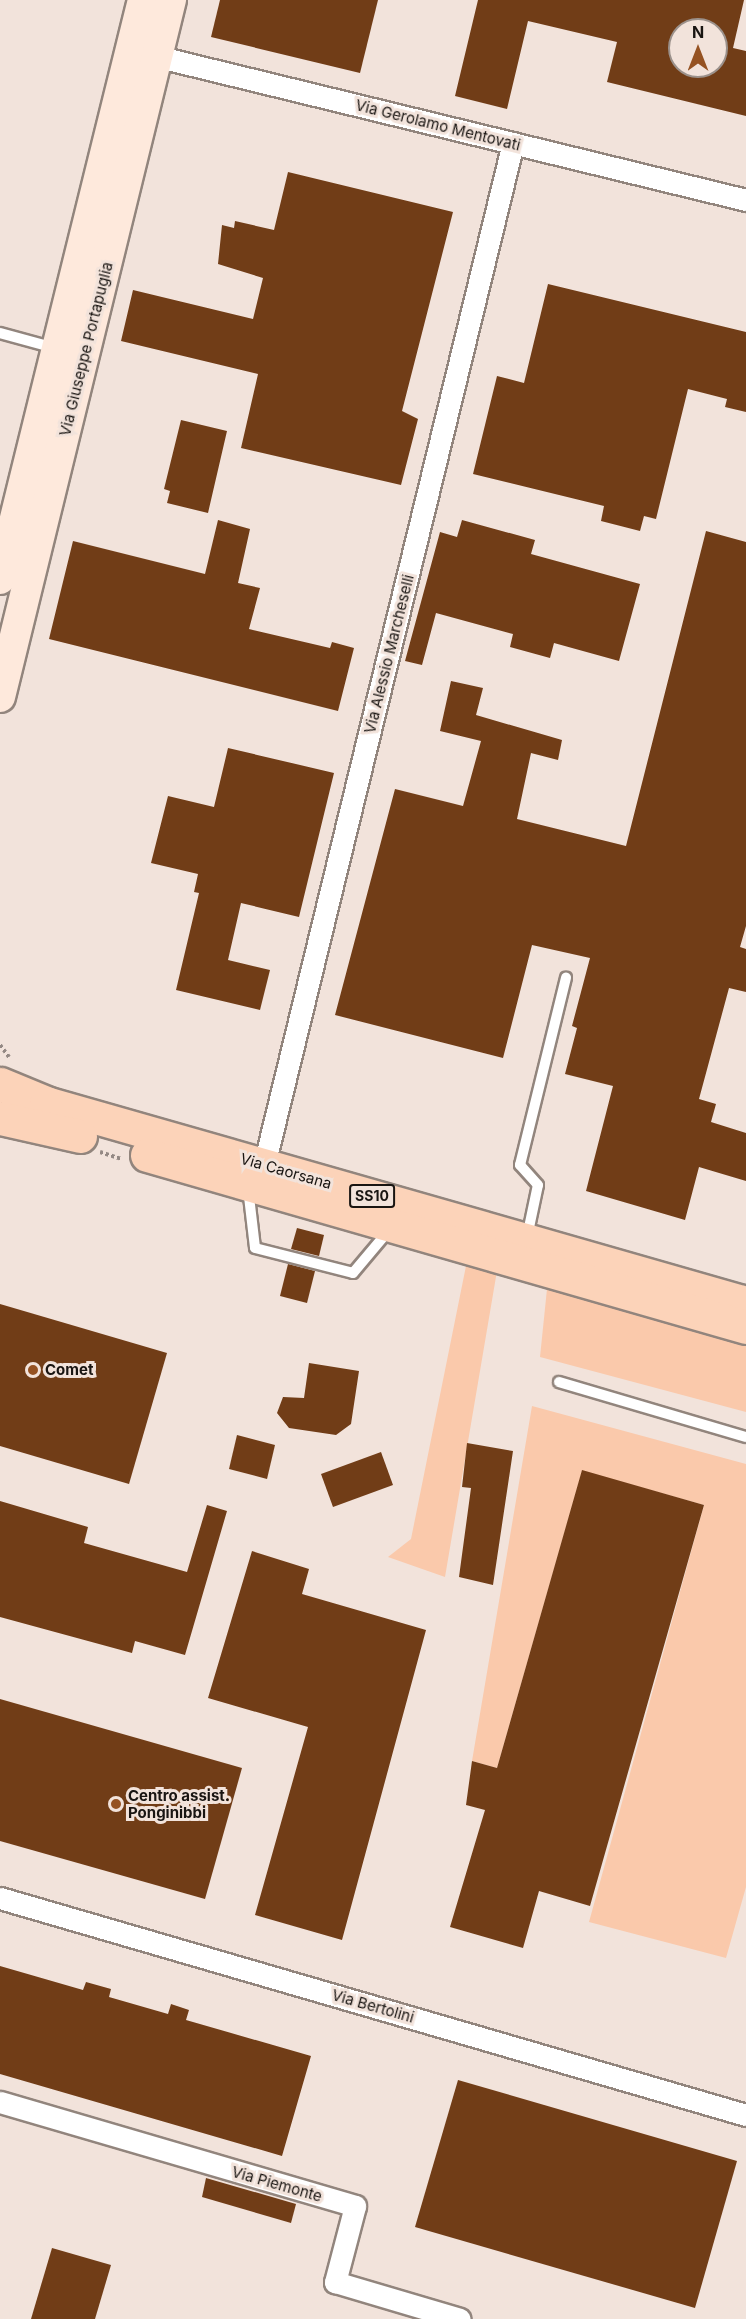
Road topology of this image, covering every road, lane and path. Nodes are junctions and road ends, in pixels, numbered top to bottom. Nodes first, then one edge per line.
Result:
1 (142, 0) edge
2 (171, 0) edge
3 (144, 53) junction
4 (513, 143) junction
5 (746, 198) edge
6 (0, 333) edge
7 (57, 348) junction
8 (0, 579) edge
9 (0, 697) edge
10 (566, 978) dead end
11 (0, 1084) edge
12 (0, 1118) edge
13 (256, 1175) junction
14 (392, 1227) junction
15 (527, 1240) junction
16 (746, 1303) edge
17 (746, 1327) edge
18 (559, 1382) dead end
19 (746, 1437) edge
20 (0, 1898) edge
21 (0, 2102) edge
22 (746, 2115) edge
23 (460, 2319) edge

1 - 3 main road, Via Giuseppe Portapuglia
2 - 3 main road, Via Giuseppe Portapuglia
3 - 4 street, Via Gerolamo Mentovati
3 - 7 main road, Via Giuseppe Portapuglia
3 - 9 main road, Via Giuseppe Portapuglia
4 - 5 street, Via Gerolamo Mentovati
4 - 13 street, Via Alessio Marcheselli
6 - 7 lane
7 - 8 main road, Via Giuseppe Portapuglia
10 - 15 lane
11 - 13 main road, Via Caorsana / SS10
12 - 13 main road, Via Caorsana / SS10
13 - 14 main road, Via Caorsana / SS10
13 - 14 lane
13 - 15 main road, Via Caorsana / SS10
14 - 17 main road, Via Caorsana / SS10
15 - 16 main road, Via Caorsana / SS10
18 - 19 lane
20 - 22 street, Via Bertolini
21 - 23 street, Via Piemonte

